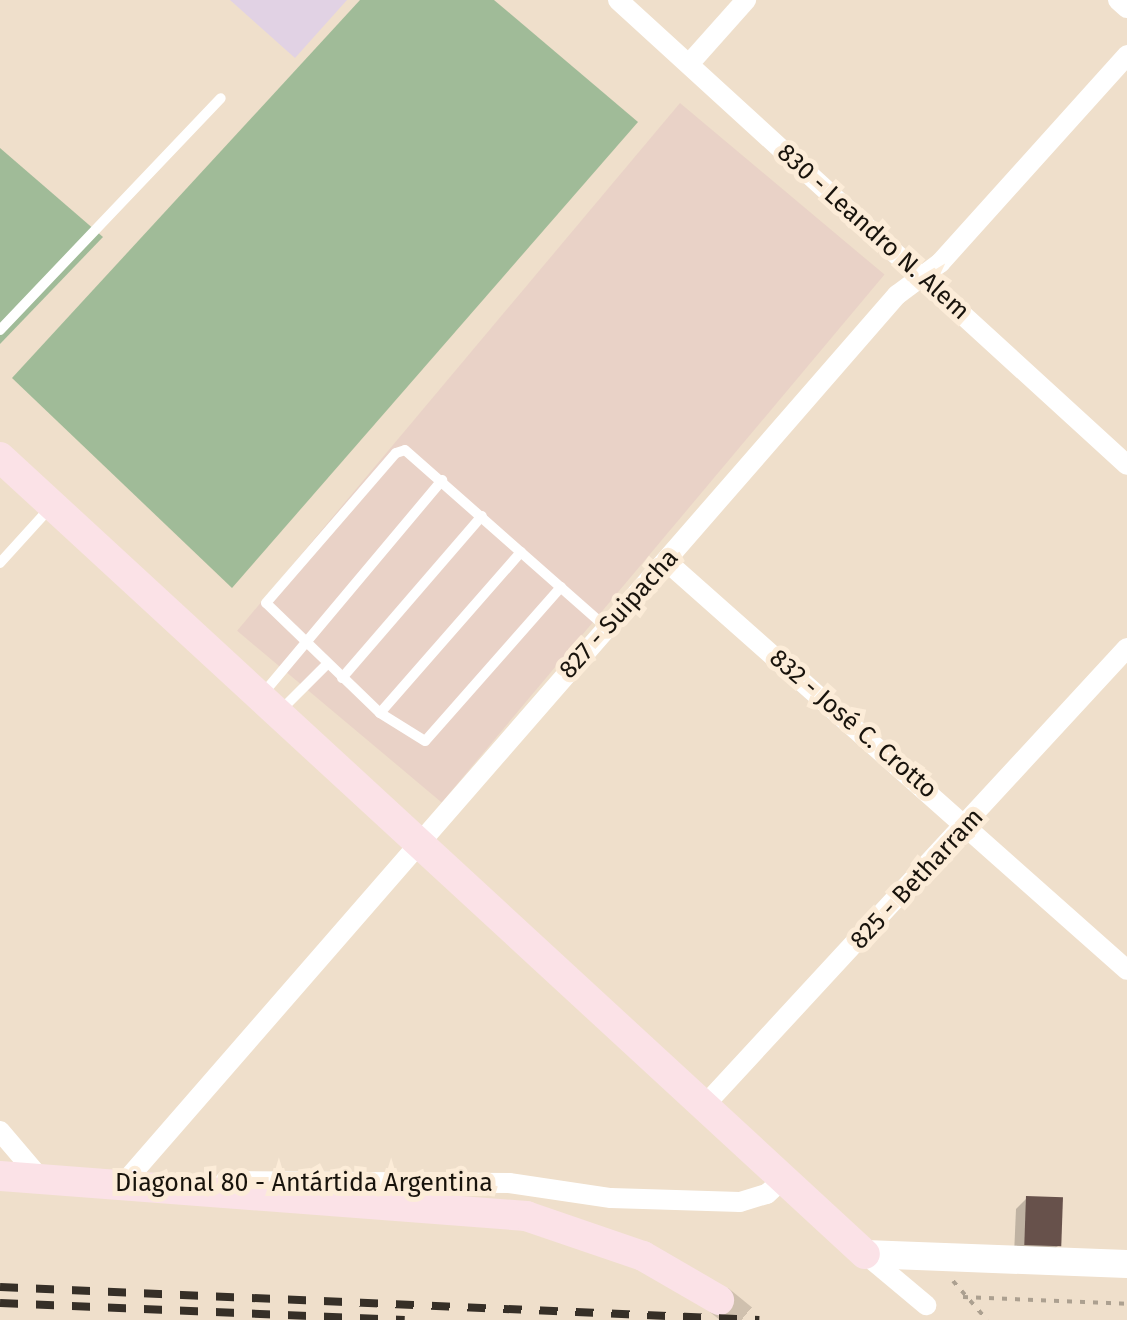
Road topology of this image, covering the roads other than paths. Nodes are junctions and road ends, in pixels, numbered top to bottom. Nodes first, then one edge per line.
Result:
1 (618, 0) edge
2 (746, 0) edge
3 (1118, 0) edge
4 (1127, 8) edge
5 (1127, 55) edge
6 (689, 64) junction
7 (221, 98) dead end
8 (922, 276) junction
9 (0, 330) edge
10 (0, 457) edge
11 (1127, 465) edge
12 (442, 480) junction
13 (53, 504) junction
14 (482, 516) junction
15 (521, 552) junction
16 (666, 561) junction
17 (0, 563) edge
18 (561, 587) junction
19 (606, 627) junction
20 (307, 646) junction
21 (1127, 648) edge
22 (327, 664) junction
23 (342, 678) junction
24 (269, 705) junction
25 (380, 713) junction
26 (969, 824) junction
27 (418, 841) junction
28 (1127, 970) edge
29 (703, 1107) junction
30 (0, 1130) edge
31 (0, 1176) edge
32 (40, 1178) junction
33 (781, 1182) junction
34 (123, 1184) junction
35 (155, 1187) junction
36 (865, 1254) junction
37 (1127, 1264) edge
38 (719, 1300) tunnel mouth
39 (926, 1305) dead end

1 - 6 street, 830 - Leandro N. Alem
2 - 6 street
3 - 4 street
5 - 8 street, 827 - Suipacha
6 - 8 street, 830 - Leandro N. Alem
7 - 9 lane
8 - 11 street, 830 - Leandro N. Alem
8 - 16 street, 827 - Suipacha
10 - 13 main road
12 - 14 lane
12 - 20 lane
12 - 20 lane
13 - 17 lane
13 - 24 main road
14 - 15 lane
14 - 23 lane
15 - 18 lane
15 - 25 lane
16 - 19 street, 827 - Suipacha
16 - 26 street, 832 - José C. Crotto
18 - 19 lane
18 - 25 lane
19 - 27 street, 827 - Suipacha
20 - 22 lane
20 - 24 lane
21 - 26 street, 825 - Betharram
22 - 23 lane
22 - 24 lane
23 - 25 lane
24 - 27 main road
26 - 28 street, 832 - José C. Crotto
26 - 29 street, 825 - Betharram
27 - 29 main road
27 - 34 street, 827 - Suipacha
29 - 33 main road
30 - 32 street
31 - 32 main road, Diagonal 80 - Antártida Argentina
32 - 34 main road, Diagonal 80 - Antártida Argentina
33 - 35 street, Diagonal 80 - Antártida Argentina
33 - 36 main road
34 - 35 main road, Diagonal 80 - Antártida Argentina
35 - 38 main road
36 - 37 street
36 - 39 street

